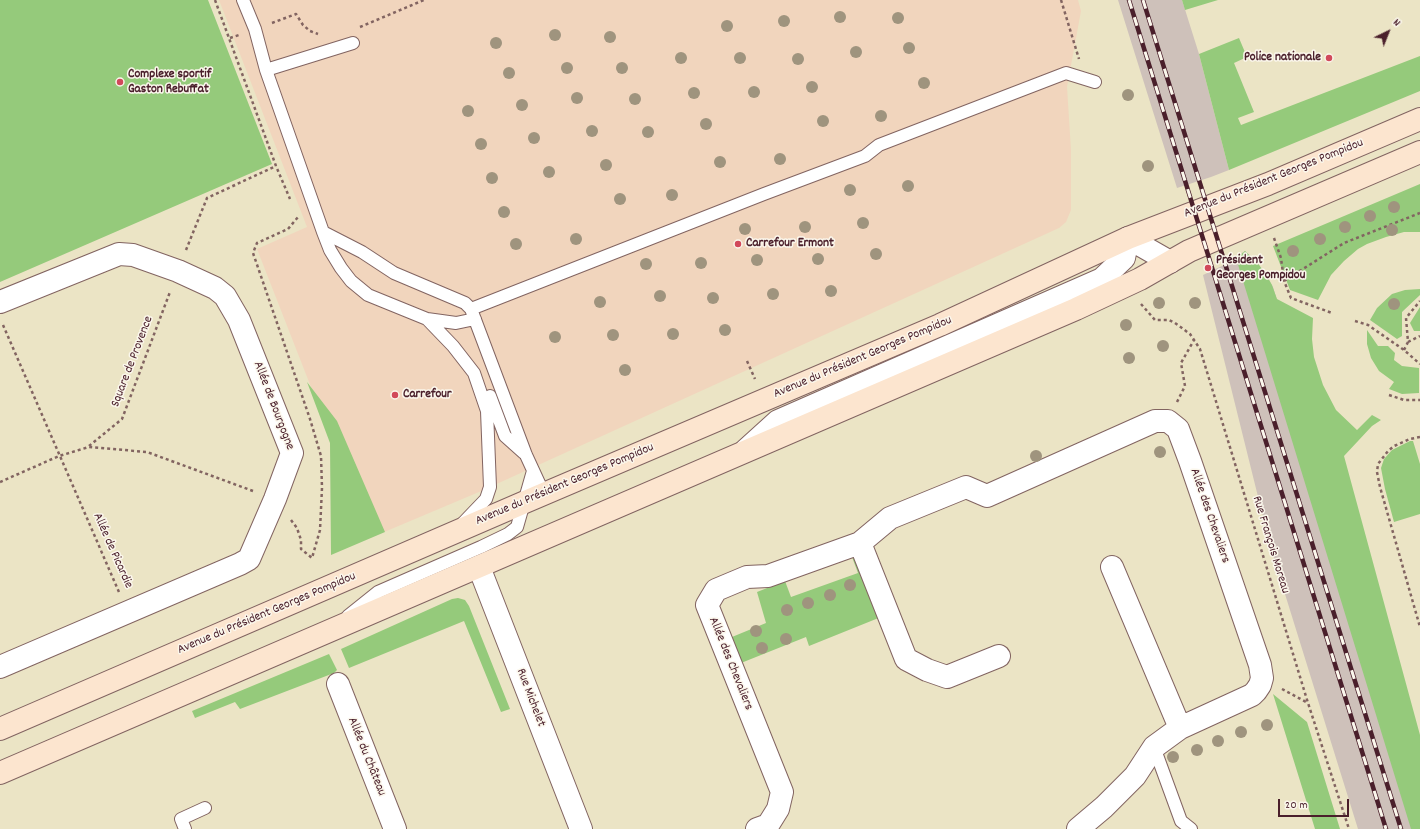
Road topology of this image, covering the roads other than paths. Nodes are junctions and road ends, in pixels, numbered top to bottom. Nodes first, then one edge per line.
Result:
1 (243, 0) edge
2 (353, 43) dead end
3 (266, 70) junction
4 (1095, 82) dead end
5 (1420, 120) edge
6 (1420, 152) edge
7 (323, 232) junction
8 (1128, 238) junction
9 (1170, 262) junction
10 (0, 302) edge
11 (473, 314) junction
12 (427, 320) junction
13 (474, 373) junction
14 (744, 452) junction
15 (526, 455) junction
16 (533, 471) junction
17 (534, 498) junction
18 (454, 533) junction
19 (860, 543) junction
20 (479, 567) junction
21 (1112, 567) dead end
22 (328, 632) junction
23 (999, 656) dead end
24 (0, 667) edge
25 (338, 684) dead end
26 (1180, 728) junction
27 (0, 729) edge
28 (1154, 747) junction
29 (0, 773) edge
30 (205, 808) dead end
31 (185, 829) edge
32 (395, 829) edge
33 (581, 829) edge
34 (757, 829) edge
35 (1078, 829) edge
36 (1191, 829) edge

1 - 3 lane
2 - 3 lane
3 - 7 lane
4 - 11 lane
5 - 8 main road, Avenue du Président Georges Pompidou
6 - 9 main road, Avenue du Président Georges Pompidou
7 - 11 lane
7 - 12 lane
8 - 9 street
8 - 14 street, Avenue du Président Georges Pompidou
8 - 17 main road, Avenue du Président Georges Pompidou
9 - 14 main road, Avenue du Président Georges Pompidou
10 - 24 street, Allée de Bourgogne
11 - 12 lane
11 - 15 lane
12 - 13 lane
13 - 15 lane
13 - 18 lane
14 - 20 main road, Avenue du Président Georges Pompidou
15 - 16 lane
16 - 17 lane
16 - 17 lane
17 - 18 main road, Avenue du Président Georges Pompidou
17 - 22 lane
18 - 27 main road, Avenue du Président Georges Pompidou
19 - 23 street
19 - 26 street, Allée des Chevaliers
19 - 34 street, Allée des Chevaliers
20 - 22 main road, Avenue du Président Georges Pompidou
20 - 33 street, Rue Michelet
21 - 26 street
22 - 29 main road, Avenue du Président Georges Pompidou
25 - 32 street, Allée du Château
26 - 28 street
28 - 35 street
28 - 36 lane
30 - 31 lane

